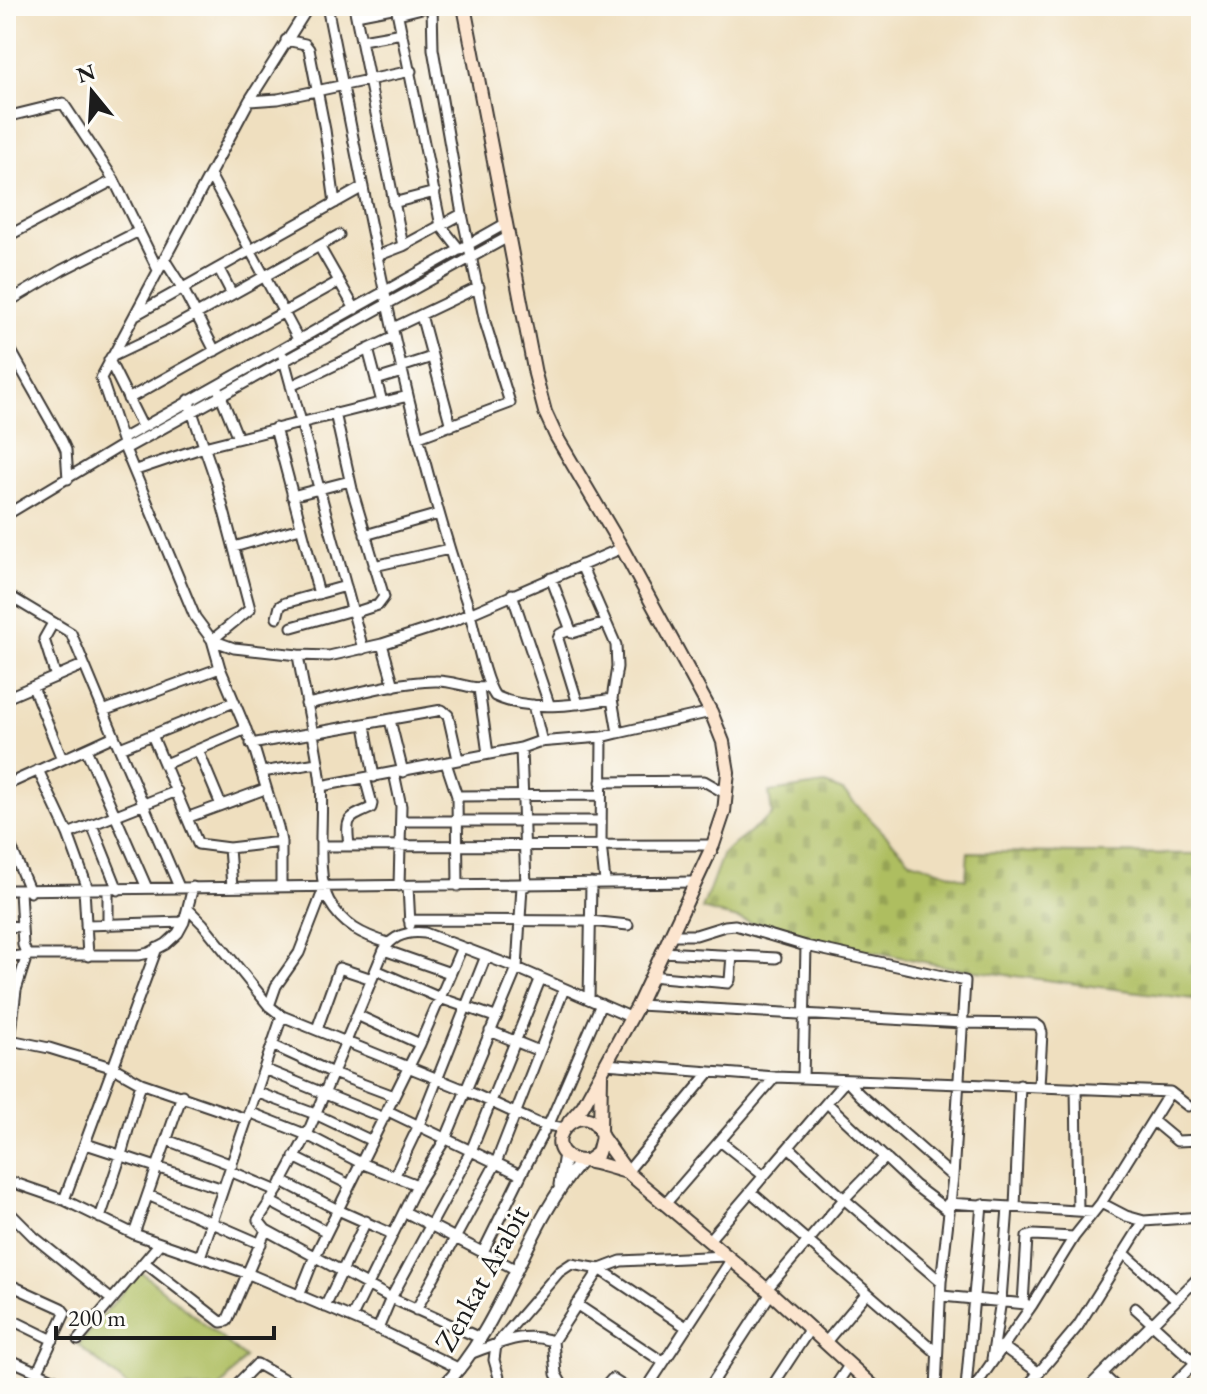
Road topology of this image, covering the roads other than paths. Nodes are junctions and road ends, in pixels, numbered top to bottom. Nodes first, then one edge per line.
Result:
1 (309, 6) edge
2 (327, 6) edge
3 (431, 6) edge
4 (464, 6) edge
5 (397, 9) edge
6 (355, 11) edge
7 (402, 33) junction
8 (286, 40) junction
9 (362, 40) junction
10 (411, 71) junction
11 (370, 80) junction
12 (343, 85) junction
13 (316, 91) junction
14 (249, 101) junction
15 (6, 117) edge
16 (210, 175) junction
17 (114, 180) junction
18 (363, 187) junction
19 (435, 192) junction
20 (335, 203) junction
21 (393, 203) junction
22 (462, 214) junction
23 (441, 226) junction
24 (139, 231) junction
25 (507, 231) junction
26 (339, 235) dead end
27 (6, 237) edge
28 (319, 246) junction
29 (403, 246) junction
30 (464, 247) junction
31 (252, 250) junction
32 (377, 256) junction
33 (473, 256) junction
34 (164, 259) junction
35 (219, 269) junction
36 (158, 270) junction
37 (266, 275) junction
38 (338, 282) junction
39 (479, 287) junction
40 (183, 289) junction
41 (384, 292) junction
42 (232, 294) junction
43 (6, 303) edge
44 (387, 303) junction
45 (355, 309) junction
46 (284, 312) junction
47 (196, 314) junction
48 (135, 315) junction
49 (421, 315) junction
50 (394, 332) junction
51 (298, 339) junction
52 (6, 342) edge
53 (281, 349) junction
54 (368, 349) junction
55 (215, 351) junction
56 (432, 357) junction
57 (110, 358) junction
58 (284, 360) junction
59 (402, 369) junction
60 (376, 380) junction
61 (216, 384) junction
62 (291, 386) junction
63 (221, 395) junction
64 (408, 396) junction
65 (128, 399) junction
66 (188, 400) junction
67 (382, 402) junction
68 (192, 411) junction
69 (335, 413) junction
70 (301, 421) junction
71 (142, 426) junction
72 (451, 426) junction
73 (275, 428) junction
74 (419, 437) junction
75 (238, 438) junction
76 (124, 444) junction
77 (204, 447) junction
78 (136, 470) junction
79 (68, 479) junction
80 (350, 481) junction
81 (319, 488) junction
82 (292, 496) junction
83 (439, 514) junction
84 (6, 515) edge
85 (300, 528) junction
86 (365, 535) junction
87 (234, 547) junction
88 (622, 548) junction
89 (449, 549) junction
90 (581, 565) junction
91 (374, 566) junction
92 (551, 578) junction
93 (346, 586) junction
94 (6, 594) edge
95 (319, 594) junction
96 (512, 594) junction
97 (353, 611) junction
98 (471, 614) junction
99 (277, 618) dead end
100 (53, 623) junction
101 (606, 623) junction
102 (292, 627) dead end
103 (570, 630) junction
104 (212, 640) junction
105 (382, 644) junction
106 (363, 649) junction
107 (298, 655) junction
108 (83, 665) junction
109 (220, 668) junction
110 (56, 677) junction
111 (394, 686) junction
112 (33, 687) junction
113 (490, 687) junction
114 (479, 689) junction
115 (6, 698) edge
116 (612, 699) junction
117 (234, 702) junction
118 (306, 704) junction
119 (549, 704) junction
120 (578, 704) junction
121 (533, 705) junction
122 (103, 711) junction
123 (711, 712) junction
124 (390, 720) junction
125 (365, 725) junction
126 (246, 729) junction
127 (314, 733) junction
128 (618, 733) junction
129 (152, 735) junction
130 (114, 736) junction
131 (602, 737) junction
132 (542, 742) junction
133 (251, 744) junction
134 (120, 748) junction
135 (521, 748) junction
136 (86, 749) junction
137 (198, 750) junction
138 (488, 754) junction
139 (62, 759) junction
140 (458, 759) junction
141 (317, 763) junction
142 (446, 763) junction
143 (165, 764) junction
144 (38, 770) junction
145 (262, 772) junction
146 (399, 772) junction
147 (370, 778) junction
148 (601, 782) junction
149 (6, 785) edge
150 (321, 786) junction
151 (265, 789) junction
152 (177, 791) junction
153 (523, 794) junction
154 (727, 794) junction
155 (601, 795) junction
156 (457, 796) junction
157 (144, 804) junction
158 (221, 805) junction
159 (116, 815) junction
160 (189, 817) junction
161 (458, 820) junction
162 (401, 821) junction
163 (522, 821) junction
164 (601, 821) junction
165 (92, 825) junction
166 (68, 834) junction
167 (6, 835) edge
168 (281, 842) junction
169 (523, 844) junction
170 (601, 844) junction
171 (459, 845) junction
172 (713, 845) junction
173 (322, 846) junction
174 (349, 846) junction
175 (401, 846) junction
176 (229, 848) junction
177 (605, 882) junction
178 (695, 882) junction
179 (591, 883) junction
180 (325, 886) junction
181 (404, 886) junction
182 (458, 886) junction
183 (524, 886) junction
184 (179, 887) junction
185 (193, 887) junction
186 (232, 887) junction
187 (281, 887) junction
188 (147, 888) junction
189 (86, 889) junction
190 (6, 890) edge
191 (113, 890) junction
192 (25, 891) junction
193 (188, 909) junction
194 (409, 920) junction
195 (520, 921) junction
196 (590, 921) junction
197 (184, 922) junction
198 (86, 925) junction
199 (108, 925) junction
200 (628, 925) dead end
201 (6, 926) edge
202 (22, 927) junction
203 (411, 932) junction
204 (669, 935) junction
205 (806, 946) junction
206 (386, 947) junction
207 (462, 947) junction
208 (157, 948) junction
209 (661, 952) junction
210 (27, 955) junction
211 (732, 955) junction
212 (88, 956) junction
213 (486, 956) junction
214 (6, 958) edge
215 (776, 958) dead end
216 (517, 968) junction
217 (450, 973) junction
218 (374, 974) junction
219 (650, 976) junction
220 (540, 980) junction
221 (564, 989) junction
222 (440, 998) junction
223 (589, 999) junction
224 (601, 1004) junction
225 (638, 1005) junction
226 (269, 1006) junction
227 (467, 1009) junction
228 (805, 1013) junction
229 (282, 1016) junction
230 (359, 1016) junction
231 (495, 1017) junction
232 (630, 1017) junction
233 (963, 1023) junction
234 (317, 1029) junction
235 (490, 1031) junction
236 (347, 1041) junction
237 (514, 1041) junction
238 (7, 1042) edge
239 (420, 1044) junction
240 (272, 1045) junction
241 (539, 1051) junction
242 (409, 1067) junction
243 (114, 1068) junction
244 (603, 1068) junction
245 (264, 1069) junction
246 (333, 1073) junction
247 (709, 1073) junction
248 (775, 1077) junction
249 (803, 1078) junction
250 (437, 1079) junction
251 (846, 1080) junction
252 (141, 1083) junction
253 (959, 1083) junction
254 (1020, 1085) junction
255 (1039, 1086) junction
256 (1076, 1088) junction
257 (465, 1090) junction
258 (256, 1092) junction
259 (1170, 1092) junction
260 (324, 1094) junction
261 (182, 1095) junction
262 (394, 1096) junction
263 (489, 1101) junction
264 (827, 1103) junction
265 (1188, 1106) dead end
266 (514, 1112) junction
267 (315, 1114) junction
268 (386, 1114) junction
269 (248, 1116) junction
270 (1153, 1121) junction
271 (419, 1125) junction
272 (566, 1125) junction
273 (543, 1126) junction
274 (601, 1134) junction
275 (307, 1135) junction
276 (446, 1138) junction
277 (167, 1140) junction
278 (1201, 1140) edge
279 (372, 1141) junction
280 (720, 1141) junction
281 (86, 1144) junction
282 (789, 1147) junction
283 (562, 1149) junction
284 (471, 1151) junction
285 (121, 1155) junction
286 (294, 1157) junction
287 (885, 1157) junction
288 (584, 1161) junction
289 (361, 1163) junction
290 (496, 1163) junction
291 (157, 1168) junction
292 (231, 1168) junction
293 (627, 1172) junction
294 (395, 1175) junction
295 (521, 1175) junction
296 (764, 1176) junction
297 (953, 1177) junction
298 (6, 1180) edge
299 (282, 1181) junction
300 (350, 1185) junction
301 (417, 1185) junction
302 (559, 1187) junction
303 (223, 1189) junction
304 (277, 1191) junction
305 (751, 1192) junction
306 (148, 1195) junction
307 (844, 1199) junction
308 (64, 1200) junction
309 (269, 1201) junction
310 (666, 1203) junction
311 (1101, 1203) junction
312 (982, 1204) junction
313 (948, 1206) junction
314 (1012, 1207) junction
315 (6, 1209) edge
316 (338, 1210) junction
317 (1078, 1210) junction
318 (405, 1212) junction
319 (1093, 1212) junction
320 (1201, 1217) edge
321 (100, 1218) junction
322 (366, 1221) junction
323 (1144, 1221) junction
324 (211, 1224) junction
325 (432, 1225) junction
326 (266, 1230) junction
327 (327, 1232) junction
328 (134, 1234) junction
329 (392, 1234) junction
330 (1074, 1237) junction
331 (455, 1238) junction
332 (709, 1240) junction
333 (160, 1243) junction
334 (807, 1243) junction
335 (261, 1244) junction
336 (483, 1252) junction
337 (1125, 1254) junction
338 (315, 1256) junction
339 (200, 1257) junction
340 (728, 1258) junction
341 (144, 1262) junction
342 (515, 1269) junction
343 (600, 1269) junction
344 (342, 1271) junction
345 (249, 1274) junction
346 (1201, 1275) edge
347 (941, 1282) junction
348 (6, 1283) edge
349 (368, 1283) junction
350 (768, 1292) junction
351 (866, 1294) junction
352 (299, 1296) junction
353 (942, 1296) junction
354 (391, 1298) junction
355 (975, 1299) junction
356 (112, 1300) junction
357 (1001, 1300) junction
358 (1176, 1300) junction
359 (576, 1304) junction
360 (1027, 1305) junction
361 (325, 1307) junction
362 (1135, 1308) dead end
363 (416, 1310) junction
364 (6, 1317) edge
365 (352, 1317) junction
366 (1152, 1324) junction
367 (686, 1327) junction
368 (378, 1329) junction
369 (809, 1330) junction
370 (480, 1338) junction
371 (53, 1340) junction
372 (78, 1340) dead end
373 (553, 1341) junction
374 (825, 1343) junction
375 (496, 1345) junction
376 (1002, 1346) junction
377 (472, 1353) junction
378 (937, 1353) junction
379 (6, 1358) edge
380 (992, 1360) junction
381 (663, 1362) junction
382 (1199, 1363) edge
383 (850, 1364) junction
384 (460, 1369) junction
385 (37, 1373) junction
386 (1039, 1373) junction
387 (556, 1374) junction
388 (1102, 1374) junction
389 (285, 1380) junction
390 (49, 1384) edge
391 (73, 1388) edge
392 (233, 1388) edge
393 (278, 1388) edge
394 (299, 1388) edge
395 (442, 1388) edge
396 (502, 1388) edge
397 (550, 1388) edge
398 (564, 1388) edge
399 (604, 1388) edge
400 (626, 1388) edge
401 (647, 1388) edge
402 (709, 1388) edge
403 (771, 1388) edge
404 (834, 1388) edge
405 (875, 1388) edge
406 (936, 1388) edge
407 (966, 1388) edge
408 (974, 1388) edge
409 (1026, 1388) edge
410 (1088, 1388) edge
411 (1117, 1388) edge
412 (1170, 1388) edge

1 - 8 street
2 - 12 street
3 - 5 street
3 - 22 street
4 - 25 main road
5 - 6 street
5 - 7 street
6 - 9 street
7 - 9 street
7 - 10 street
8 - 13 street
8 - 14 street
9 - 11 street
10 - 11 street
10 - 19 street
11 - 12 street
11 - 21 street
12 - 13 street
12 - 18 street
13 - 14 street
13 - 20 street
14 - 16 street
15 - 17 street
16 - 31 street
16 - 34 street
17 - 24 street
17 - 27 street
18 - 20 street
18 - 32 street
19 - 21 street
19 - 23 street
20 - 31 street
21 - 29 street
22 - 23 street
22 - 30 street
23 - 29 street
23 - 30 street
24 - 36 street
24 - 43 street
25 - 30 street
25 - 33 street
25 - 88 main road
26 - 28 street
28 - 37 street
28 - 38 street
29 - 32 street
30 - 33 street
30 - 41 street
31 - 35 street
31 - 37 street
32 - 41 street
33 - 39 street
33 - 44 street
34 - 36 street
34 - 40 street
35 - 40 street
35 - 42 street
36 - 48 street
37 - 42 street
37 - 46 street
38 - 45 street
38 - 46 street
39 - 49 street
39 - 72 street
40 - 47 street
40 - 48 street
41 - 44 street
41 - 45 street
42 - 47 street
44 - 50 street
44 - 58 street
45 - 51 street
46 - 51 street
46 - 55 street
47 - 55 street
47 - 57 street
48 - 57 street
49 - 50 street
49 - 56 street
50 - 54 street
50 - 59 street
51 - 53 street
52 - 79 street
53 - 58 street
53 - 61 street
54 - 60 street
54 - 62 street
55 - 65 street
56 - 59 street
56 - 72 street
57 - 65 street
57 - 76 street
58 - 62 street
58 - 63 street
59 - 60 street
59 - 64 street
60 - 67 street
61 - 63 street
61 - 66 street
62 - 70 street
63 - 68 street
63 - 75 street
64 - 67 street
64 - 74 street
65 - 71 street
66 - 68 street
66 - 71 street
67 - 69 street
68 - 76 street
68 - 77 street
69 - 70 street
69 - 80 street
70 - 73 street
70 - 81 street
71 - 76 street
72 - 74 street
73 - 75 street
73 - 82 street
74 - 83 street
75 - 77 street
76 - 78 street
76 - 79 street
77 - 78 street
77 - 87 street
78 - 104 street
79 - 84 street
80 - 81 street
80 - 86 street
81 - 82 street
81 - 93 street
82 - 85 street
83 - 86 street
83 - 89 street
85 - 87 street
85 - 95 street
86 - 91 street
87 - 104 street
88 - 90 street
88 - 123 main road
89 - 91 street
89 - 98 street
90 - 92 street
90 - 101 street
91 - 97 street
92 - 96 street
92 - 103 street
93 - 95 street
93 - 97 street
94 - 100 street
95 - 99 street
96 - 98 street
96 - 119 street
97 - 102 street
97 - 106 street
98 - 105 street
98 - 113 street
100 - 108 street
100 - 110 street
101 - 103 street
101 - 116 street
103 - 120 street
104 - 107 street
104 - 109 street
105 - 106 street
105 - 111 street
106 - 107 street
107 - 118 street
108 - 110 street
108 - 122 street
109 - 117 street
109 - 122 street
110 - 112 street
111 - 114 street
111 - 118 street
112 - 115 street
112 - 139 street
113 - 114 street
113 - 121 street
114 - 138 street
116 - 120 street
116 - 128 street
117 - 126 street
117 - 129 street
118 - 127 street
119 - 120 street
119 - 121 street
121 - 132 street
122 - 130 street
123 - 128 street
123 - 154 main road
124 - 125 street
124 - 140 street
124 - 146 street
125 - 127 street
125 - 147 street
126 - 133 street
126 - 137 street
127 - 133 street
127 - 141 street
128 - 131 street
129 - 134 street
129 - 143 street
130 - 134 street
130 - 136 street
131 - 132 street
131 - 148 street
132 - 135 street
133 - 145 street
134 - 157 street
135 - 138 street
135 - 153 street
136 - 139 street
136 - 159 street
137 - 143 street
137 - 158 street
138 - 140 street
139 - 144 street
140 - 142 street
141 - 145 street
141 - 150 street
142 - 146 street
142 - 156 street
143 - 152 street
144 - 149 street
144 - 166 street
145 - 151 street
146 - 147 street
146 - 162 street
147 - 150 street
147 - 174 street
148 - 154 street
148 - 155 street
150 - 173 street
151 - 158 street
151 - 168 street
152 - 157 street
152 - 160 street
153 - 155 street
153 - 156 street
153 - 163 street
154 - 172 main road
155 - 164 street
156 - 161 street
157 - 159 street
157 - 184 street
158 - 160 street
159 - 165 street
159 - 188 street
160 - 176 street
161 - 162 street
161 - 163 street
161 - 171 street
162 - 175 street
163 - 164 street
163 - 169 street
164 - 170 street
165 - 166 street
165 - 191 street
166 - 189 street
167 - 192 street
168 - 176 street
168 - 187 street
169 - 170 street
169 - 171 street
169 - 183 street
170 - 172 street
170 - 177 street
171 - 175 street
171 - 182 street
172 - 178 main road
173 - 174 street
173 - 180 street
174 - 175 street
175 - 181 street
176 - 186 street
177 - 178 street
177 - 179 street
178 - 204 main road
179 - 183 street
179 - 196 street
180 - 181 street
180 - 187 street
180 - 206 street
180 - 226 street
181 - 182 street
181 - 194 street
182 - 183 street
183 - 195 street
184 - 185 street
184 - 188 street
185 - 186 street
185 - 193 street
186 - 187 street
188 - 191 street
189 - 191 street
189 - 192 street
189 - 198 street
190 - 192 street
191 - 199 street
192 - 202 street
193 - 197 street
193 - 226 street
194 - 195 street
194 - 203 street
195 - 196 street
195 - 216 street
196 - 200 street
196 - 223 street
197 - 199 street
197 - 208 street
198 - 199 street
198 - 212 street
201 - 202 street
202 - 210 street
203 - 206 street
203 - 207 street
204 - 205 street
204 - 209 main road
205 - 228 street
205 - 233 street
206 - 217 street
206 - 218 street
207 - 213 street
207 - 217 street
208 - 212 street
208 - 243 street
209 - 211 street
209 - 219 main road
210 - 212 street
210 - 214 street
210 - 238 street
211 - 215 street
211 - 219 street
213 - 216 street
213 - 227 street
216 - 220 street
216 - 231 street
217 - 222 street
218 - 222 street
218 - 230 street
218 - 234 street
219 - 225 main road
220 - 221 street
220 - 237 street
221 - 223 street
221 - 241 street
222 - 227 street
222 - 239 street
223 - 224 street
224 - 232 street
224 - 273 street
225 - 228 street
225 - 232 main road
226 - 229 street
227 - 231 street
227 - 250 street
228 - 233 street
228 - 249 street
229 - 234 street
229 - 240 street
230 - 236 street
230 - 239 street
231 - 235 street
232 - 244 main road
233 - 253 street
233 - 255 street
234 - 236 street
235 - 237 street
235 - 257 street
236 - 242 street
236 - 246 street
237 - 241 street
237 - 263 street
238 - 243 street
239 - 242 street
240 - 245 street
240 - 246 street
241 - 266 street
242 - 250 street
242 - 262 street
243 - 252 street
243 - 281 street
244 - 247 street
244 - 272 main road
244 - 274 main road
245 - 258 street
245 - 260 street
246 - 260 street
246 - 262 street
247 - 248 street
247 - 293 street
248 - 249 street
248 - 280 street
249 - 251 street
250 - 257 street
250 - 271 street
251 - 253 street
251 - 264 street
251 - 297 street
252 - 261 street
252 - 285 street
253 - 254 street
253 - 297 street
254 - 255 street
254 - 314 street
255 - 256 street
256 - 259 street
256 - 317 street
257 - 263 street
257 - 276 street
258 - 267 street
258 - 269 street
259 - 265 street
259 - 270 street
260 - 267 street
260 - 268 street
261 - 269 street
261 - 277 street
262 - 268 street
263 - 266 street
263 - 284 street
264 - 282 street
264 - 287 street
266 - 273 street
266 - 290 street
267 - 275 street
267 - 279 street
268 - 271 street
268 - 279 street
269 - 275 street
269 - 292 street
270 - 278 street
270 - 311 street
271 - 276 street
271 - 294 street
272 - 273 street
272 - 274 main road
272 - 283 main road
273 - 283 street
273 - 295 street
274 - 288 main road
274 - 293 main road
275 - 286 street
275 - 289 street
276 - 284 street
276 - 301 street
277 - 291 street
277 - 292 street
279 - 289 street
280 - 296 street
280 - 310 street
281 - 285 street
281 - 308 street
282 - 296 street
282 - 307 street
283 - 288 main road
283 - 302 street
284 - 290 street
284 - 325 street
285 - 291 street
285 - 321 street
286 - 299 street
286 - 300 street
287 - 307 street
287 - 313 street
288 - 293 main road
288 - 302 street
289 - 294 street
289 - 300 street
290 - 295 street
290 - 331 street
291 - 303 street
291 - 306 street
292 - 303 street
292 - 304 street
293 - 310 main road
294 - 301 street
295 - 336 street
296 - 305 street
297 - 313 street
298 - 308 street
299 - 304 street
299 - 316 street
300 - 316 street
301 - 318 street
302 - 342 street, Zenkat Arabit
303 - 324 street
304 - 309 street
305 - 332 street
305 - 334 street
306 - 324 street
306 - 328 street
307 - 334 street
307 - 347 street
308 - 321 street
309 - 326 street
309 - 327 street
310 - 332 main road
311 - 319 street
311 - 323 street
312 - 313 street
312 - 314 street
312 - 355 street
313 - 347 street
314 - 317 street
314 - 357 street
315 - 356 street
316 - 322 street
316 - 327 street
317 - 319 street
318 - 325 street
318 - 329 street
319 - 330 street
320 - 323 street
321 - 328 street
322 - 329 street
322 - 344 street
323 - 337 street
324 - 335 street
324 - 339 street
325 - 331 street
325 - 354 street
326 - 335 street
326 - 338 street
327 - 338 street
328 - 333 street
329 - 349 street
330 - 360 street
330 - 360 street
331 - 336 street
331 - 363 street
332 - 340 main road
333 - 339 street
333 - 341 street
334 - 350 street
334 - 351 street
335 - 345 street
336 - 342 street
337 - 358 street
337 - 386 street
338 - 344 street
338 - 352 street
339 - 345 street
340 - 343 street
340 - 350 main road
340 - 367 street
341 - 345 street
341 - 356 street
342 - 370 street, Zenkat Arabit
343 - 359 street
343 - 367 street
343 - 375 street
344 - 349 street
344 - 361 street
345 - 352 street
346 - 358 street
347 - 353 street
348 - 371 street
349 - 354 street
349 - 365 street
350 - 369 main road
350 - 402 street
351 - 374 street
351 - 378 street
352 - 361 street
353 - 355 street
353 - 378 street
354 - 363 street
354 - 368 street
355 - 357 street
355 - 407 street
356 - 372 street
357 - 360 street
357 - 380 street
358 - 366 street
359 - 373 street
359 - 381 street
360 - 376 street
361 - 365 street
362 - 366 street
363 - 370 street
364 - 371 street
365 - 368 street
366 - 382 street
366 - 388 street
367 - 381 street
368 - 384 street
369 - 374 main road
369 - 403 street
370 - 377 street, Zenkat Arabit
371 - 385 street
373 - 375 street
373 - 387 street
374 - 383 main road
375 - 377 street
375 - 396 street
376 - 380 street
376 - 386 street
377 - 384 street, Zenkat Arabit
378 - 406 street
379 - 385 street
380 - 408 street
381 - 401 street
382 - 412 street
383 - 404 street
383 - 405 main road
384 - 395 street, Zenkat Arabit
385 - 390 street
386 - 409 street
387 - 397 street
387 - 398 street
388 - 410 street
388 - 411 street
389 - 392 street
389 - 393 street
389 - 394 street
390 - 391 street
399 - 400 street

